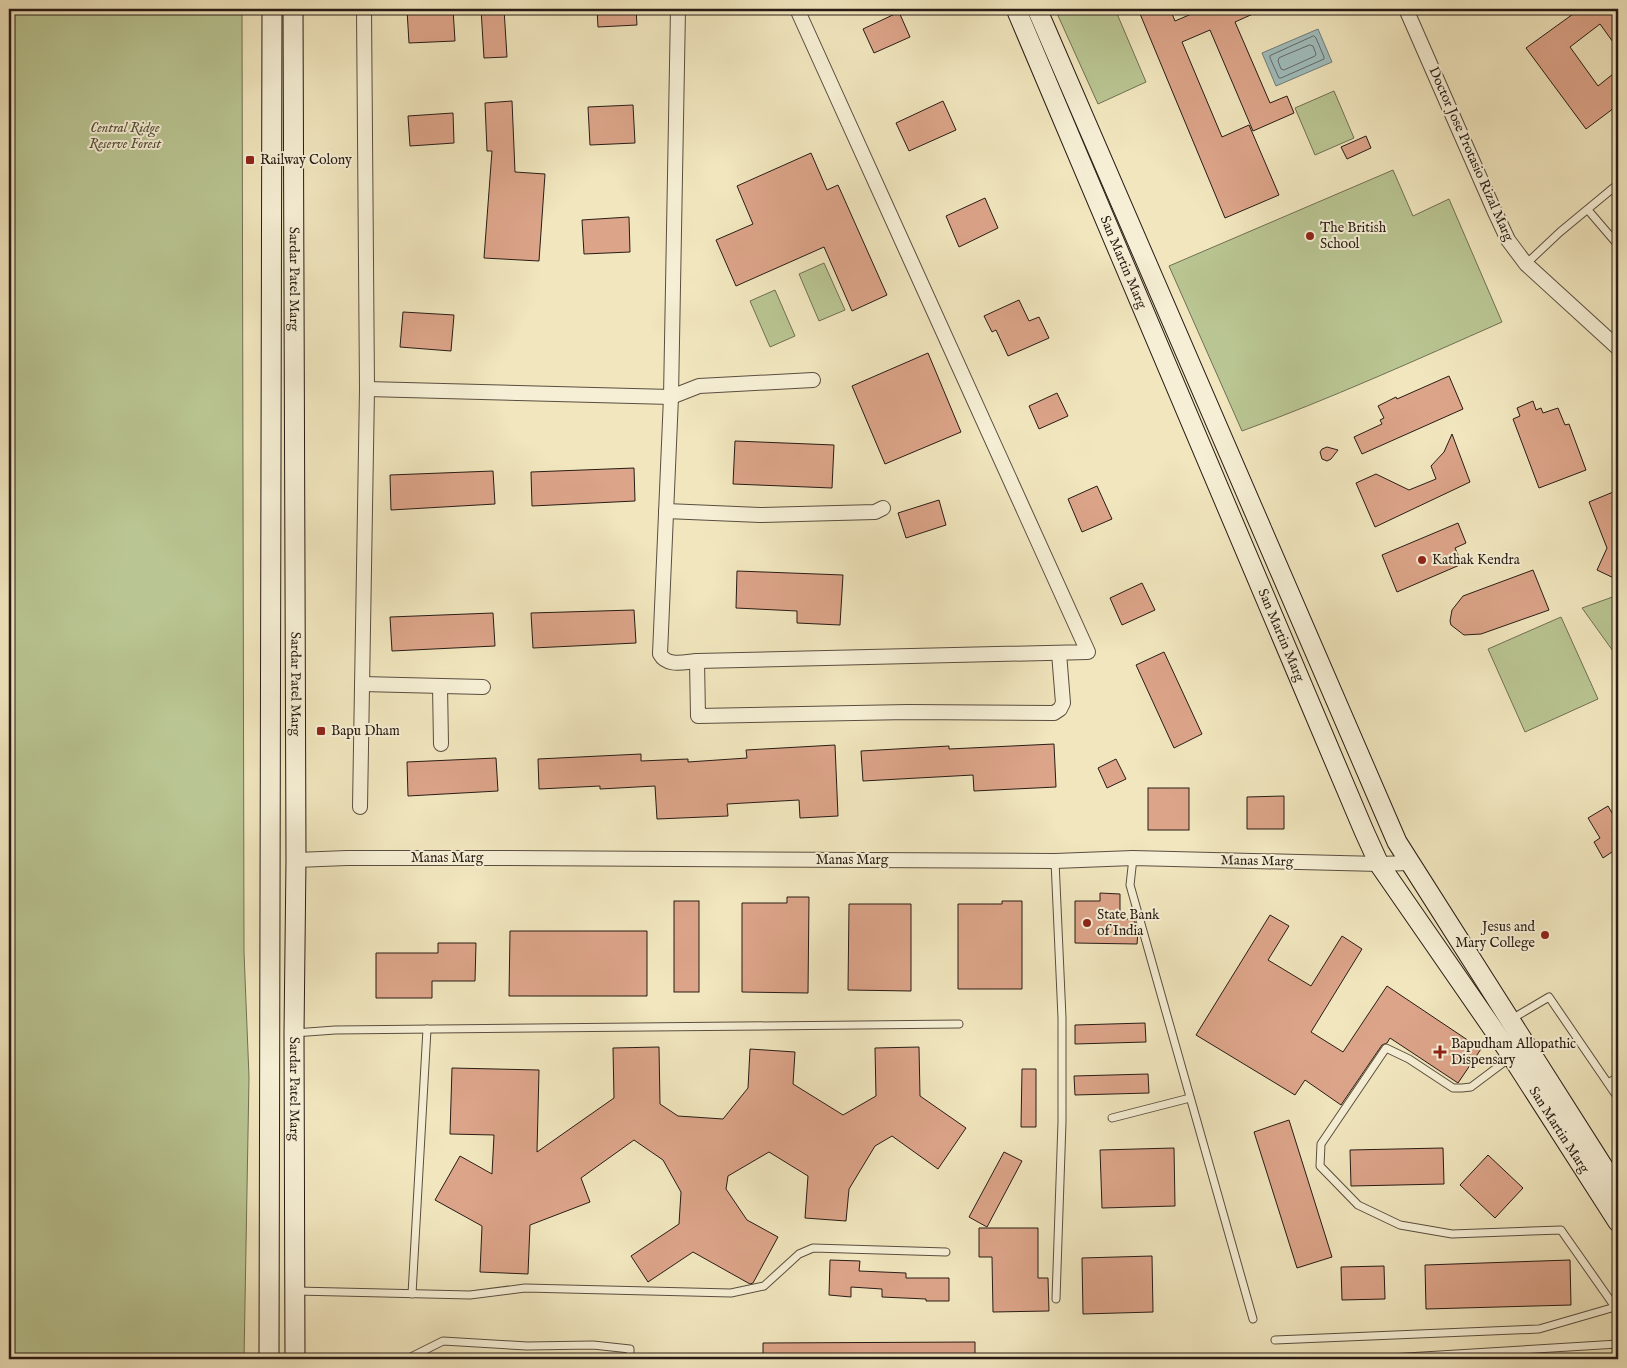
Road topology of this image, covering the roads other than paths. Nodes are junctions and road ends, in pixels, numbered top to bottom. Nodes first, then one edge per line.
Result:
1 (272, 9) edge
2 (292, 9) edge
3 (364, 9) edge
4 (678, 9) edge
5 (797, 9) edge
6 (1016, 9) edge
7 (1037, 9) edge
8 (1406, 9) edge
9 (1618, 184) edge
10 (1588, 210) junction
11 (1618, 245) edge
12 (1526, 264) junction
13 (1618, 348) edge
14 (813, 380) dead end
15 (368, 389) junction
16 (671, 397) junction
17 (883, 508) dead end
18 (666, 512) junction
19 (1059, 653) junction
20 (697, 661) junction
21 (362, 684) junction
22 (440, 686) junction
23 (483, 687) dead end
24 (441, 744) dead end
25 (360, 807) dead end
26 (1133, 858) junction
27 (296, 860) junction
28 (1055, 861) junction
29 (1409, 863) junction
30 (1379, 864) junction
31 (1510, 1020) junction
32 (958, 1024) dead end
33 (427, 1029) junction
34 (294, 1033) junction
35 (1512, 1056) junction
36 (1618, 1077) edge
37 (1608, 1084) junction
38 (1190, 1098) junction
39 (1618, 1098) edge
40 (1112, 1118) dead end
41 (1618, 1190) edge
42 (1618, 1222) edge
43 (946, 1252) dead end
44 (295, 1291) junction
45 (412, 1294) junction
46 (1056, 1299) dead end
47 (1616, 1306) edge
48 (1253, 1319) dead end
49 (1274, 1340) dead end
50 (1618, 1344) edge
51 (1390, 1358) dead end
52 (269, 1359) edge
53 (295, 1359) edge
54 (407, 1359) edge
55 (630, 1359) edge

1 - 52 main road, Sardar Patel Marg
2 - 27 main road, Sardar Patel Marg
3 - 15 street
4 - 16 street
5 - 19 street
6 - 30 main road, San Martin Marg
7 - 29 main road, San Martin Marg
8 - 12 street, Doctor Jose Protasio Rizal Marg
9 - 10 lane
10 - 11 lane
10 - 12 lane
12 - 13 street, Doctor Jose Protasio Rizal Marg
14 - 16 street
15 - 16 street
15 - 21 street
16 - 18 street
17 - 18 street
18 - 20 street
19 - 20 street
19 - 20 street
21 - 22 street
21 - 25 street
22 - 23 street
22 - 24 street
26 - 28 street, Manas Marg
26 - 30 street, Manas Marg
26 - 38 lane
27 - 28 street, Manas Marg
27 - 34 main road, Sardar Patel Marg
28 - 46 lane
29 - 30 street, Manas Marg
29 - 31 main road, San Martin Marg
30 - 35 main road, San Martin Marg
31 - 37 lane
31 - 41 main road, San Martin Marg
32 - 33 lane
33 - 34 lane
33 - 45 lane
34 - 44 main road, Sardar Patel Marg
35 - 42 main road, San Martin Marg
35 - 47 lane
36 - 37 lane
37 - 39 lane
38 - 40 lane
38 - 48 lane
43 - 45 lane
44 - 45 lane
44 - 53 main road, Sardar Patel Marg
47 - 49 lane
50 - 51 lane
54 - 55 lane

